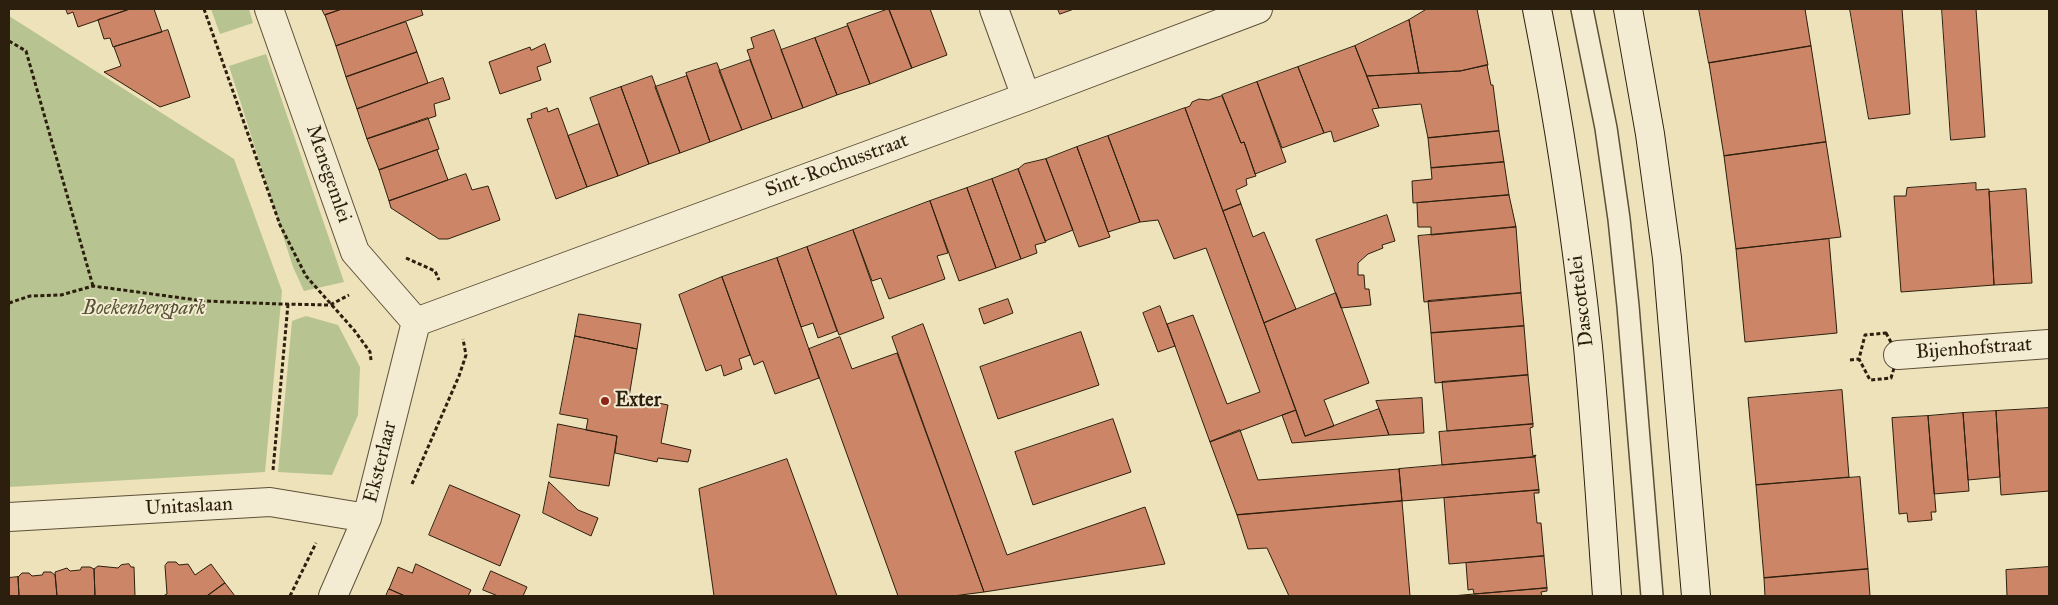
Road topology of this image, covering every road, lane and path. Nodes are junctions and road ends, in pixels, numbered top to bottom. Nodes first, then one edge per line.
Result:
1 (204, 9) edge
2 (269, 9) edge
3 (994, 9) edge
4 (1258, 9) edge
5 (1537, 9) edge
6 (1582, 9) edge
7 (1628, 9) edge
8 (9, 41) edge
9 (1026, 97) junction
10 (379, 279) junction
11 (92, 286) junction
12 (9, 303) edge
13 (288, 304) junction
14 (330, 305) junction
15 (451, 310) junction
16 (416, 322) junction
17 (2049, 344) edge
18 (1898, 355) dead end
19 (1859, 359) dead end
20 (1850, 360) dead end
21 (371, 361) dead end
22 (409, 490) dead end
23 (270, 502) junction
24 (330, 512) junction
25 (9, 518) edge
26 (367, 518) junction
27 (290, 596) edge
28 (333, 596) edge
29 (1607, 596) edge
30 (1652, 596) edge
31 (1696, 596) edge

1 - 14 path
2 - 10 street, Menegemlei
3 - 9 street
4 - 9 street, Sint-Rochusstraat
5 - 29 street, Dascottelei
6 - 30 lane
7 - 31 street
8 - 11 path
9 - 15 street, Sint-Rochusstraat
10 - 14 path
10 - 16 street, Menegemlei
11 - 12 path
11 - 13 path
13 - 14 path
13 - 23 path
14 - 21 path
15 - 16 street, Sint-Rochusstraat
15 - 22 path
16 - 26 street, Eksterlaar
17 - 18 street, Bijenhofstraat
19 - 20 path
23 - 24 street, Unitaslaan
23 - 25 street, Unitaslaan
24 - 26 street, Unitaslaan
24 - 27 path
26 - 28 street, Eksterlaar

